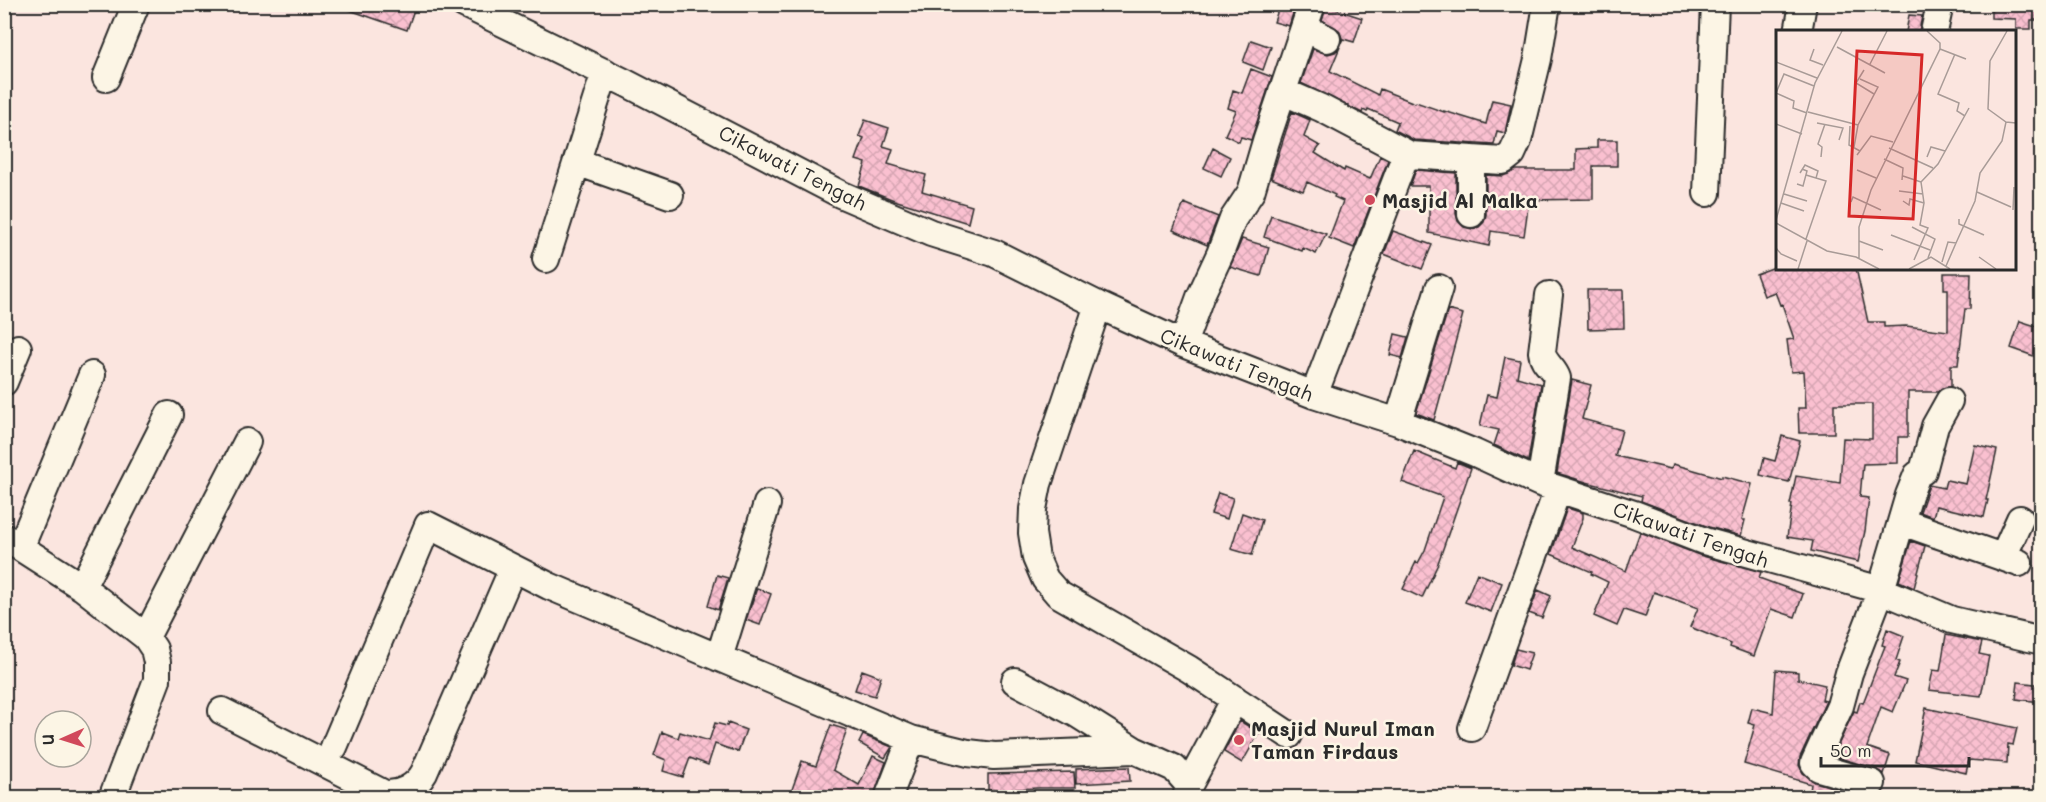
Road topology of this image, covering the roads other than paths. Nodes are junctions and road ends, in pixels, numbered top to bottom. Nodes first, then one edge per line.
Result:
1 (136, 4) edge
2 (464, 4) edge
3 (1547, 4) edge
4 (1716, 4) edge
5 (1803, 4) edge
6 (1940, 4) edge
7 (1315, 24) edge
8 (1798, 30) edge
9 (1934, 30) edge
10 (605, 72) junction
11 (106, 78) dead end
12 (1282, 92) junction
13 (1410, 155) junction
14 (1471, 159) junction
15 (577, 162) junction
16 (1707, 193) dead end
17 (670, 195) dead end
18 (1471, 214) dead end
19 (546, 260) dead end
20 (1439, 288) dead end
21 (1549, 295) dead end
22 (1098, 305) junction
23 (1183, 344) junction
24 (18, 348) dead end
25 (92, 375) dead end
26 (4, 382) edge
27 (1314, 395) junction
28 (1949, 402) dead end
29 (169, 415) dead end
30 (1398, 422) junction
31 (246, 442) dead end
32 (1549, 486) junction
33 (767, 504) dead end
34 (2020, 519) dead end
35 (1902, 522) junction
36 (13, 542) edge
37 (513, 568) junction
38 (82, 587) junction
39 (1881, 590) junction
40 (146, 637) junction
41 (2042, 640) edge
42 (719, 658) junction
43 (1015, 681) dead end
44 (1235, 699) junction
45 (222, 711) dead end
46 (1472, 728) dead end
47 (1289, 735) dead end
48 (911, 739) junction
49 (334, 747) dead end
50 (1134, 750) junction
51 (1872, 783) dead end
52 (1187, 791) edge
53 (112, 798) edge
54 (888, 798) edge

1 - 11 street
2 - 10 street, Cikawati Tengah
3 - 14 street
4 - 16 street
5 - 8 street
6 - 9 street
7 - 12 street
10 - 15 street
10 - 22 street, Cikawati Tengah
12 - 13 street
12 - 23 street
13 - 14 street
13 - 27 street
14 - 18 street
15 - 17 street
15 - 19 street
20 - 30 street
21 - 32 street
22 - 23 street, Cikawati Tengah
22 - 44 street
23 - 27 street, Cikawati Tengah
24 - 26 street
25 - 36 street
27 - 30 street, Cikawati Tengah
28 - 35 street
29 - 38 street
30 - 32 street, Cikawati Tengah
31 - 40 street
32 - 39 street, Cikawati Tengah
32 - 46 street
33 - 42 street
34 - 35 street
35 - 39 street
36 - 38 street
37 - 42 street
37 - 45 street
37 - 49 street
38 - 40 street
39 - 41 street, Cikawati Tengah
39 - 51 street
40 - 53 street
42 - 48 street
43 - 50 street
44 - 47 street
44 - 52 street
48 - 50 street
48 - 54 street
50 - 52 street

